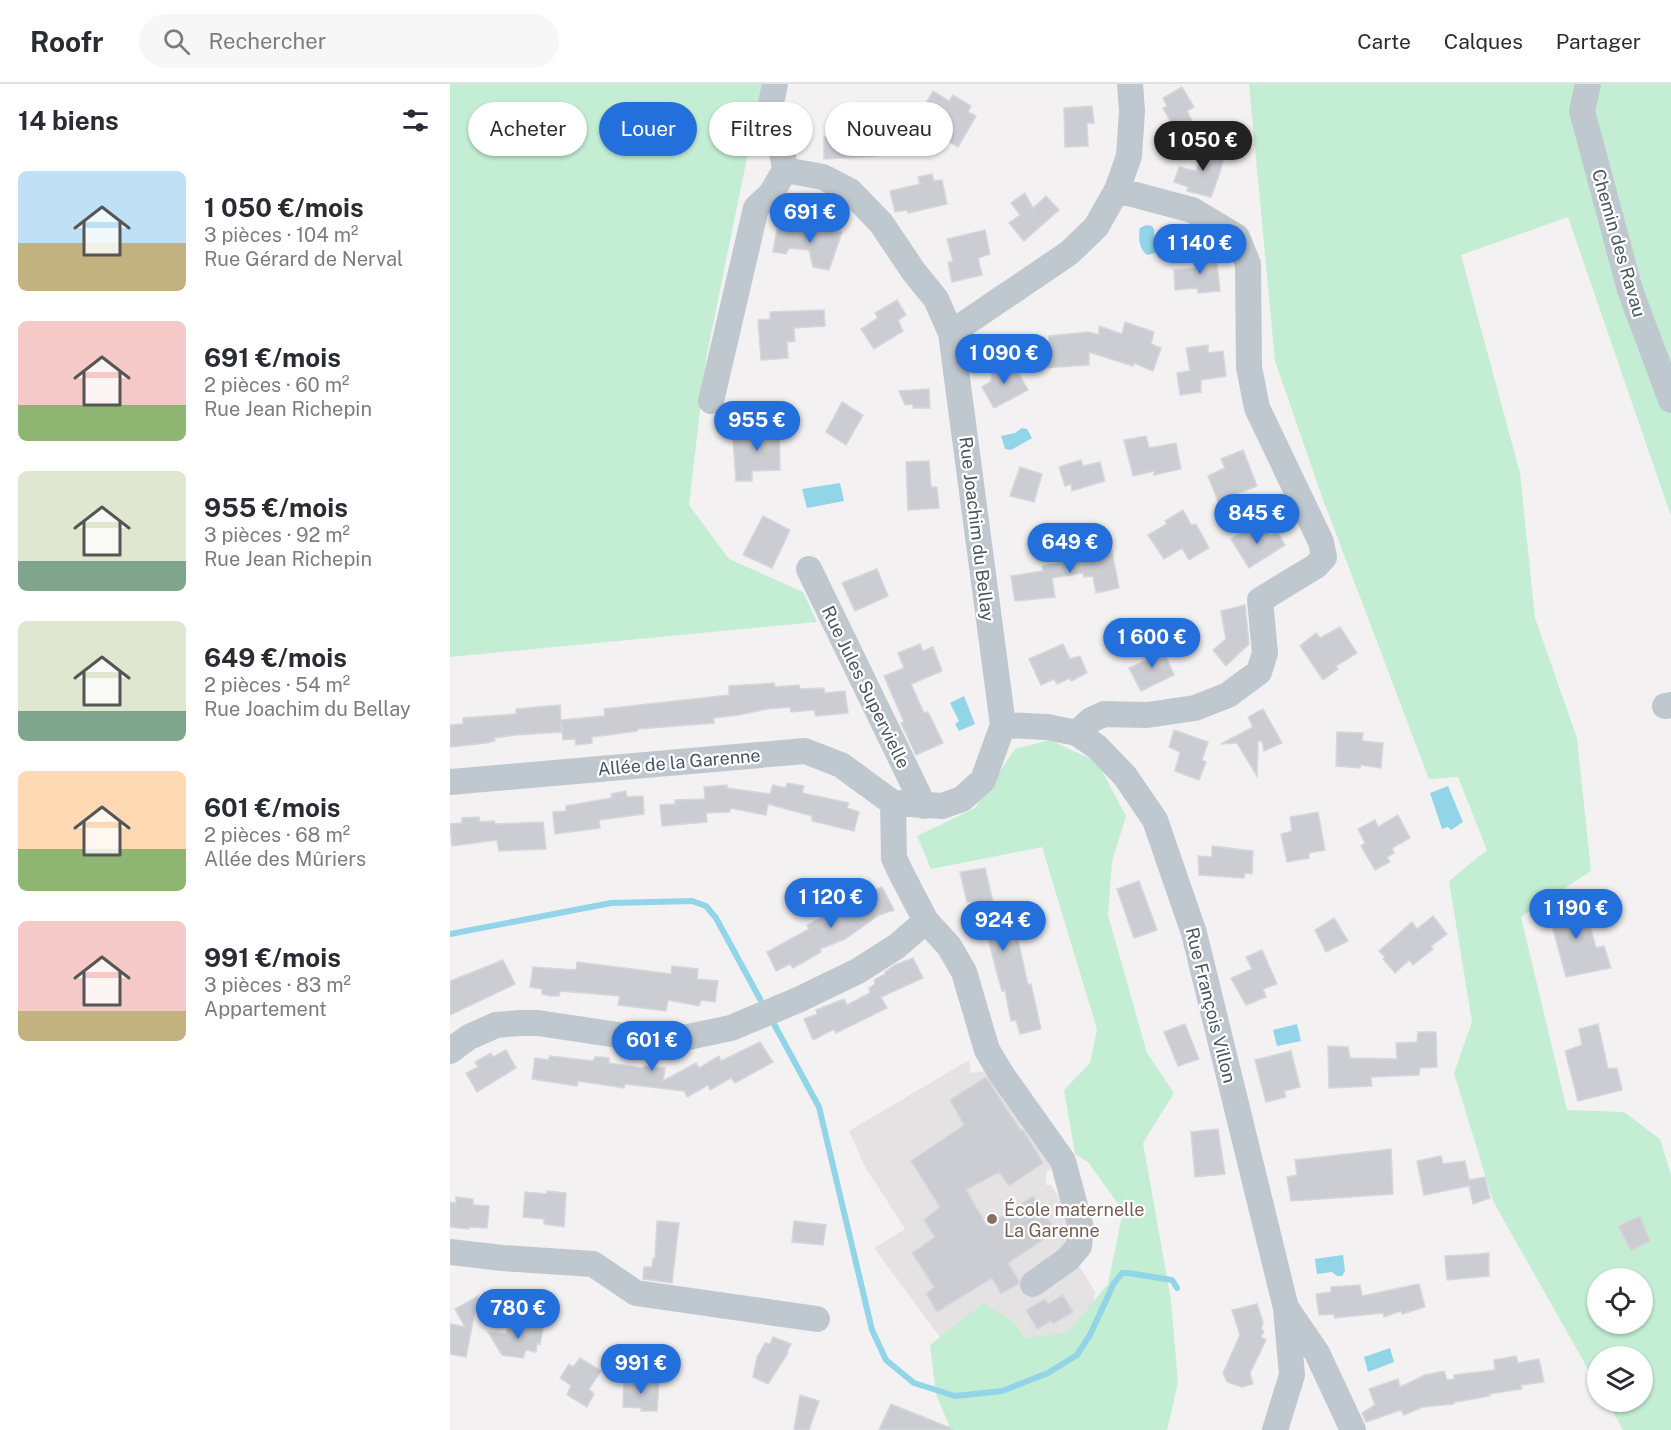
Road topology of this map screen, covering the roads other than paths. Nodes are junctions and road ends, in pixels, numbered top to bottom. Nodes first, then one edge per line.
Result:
1 (775, 84) edge
2 (1130, 84) edge
3 (1588, 84) edge
4 (784, 170) junction
5 (1116, 190) junction
6 (951, 333) junction
7 (1671, 400) edge
8 (711, 401) dead end
9 (809, 569) dead end
10 (1003, 725) junction
11 (1077, 733) junction
12 (450, 782) edge
13 (893, 803) junction
14 (924, 806) junction
15 (926, 921) junction
16 (450, 1051) edge
17 (450, 1252) edge
18 (1033, 1284) dead end
19 (1286, 1308) junction
20 (817, 1318) dead end
21 (1275, 1430) edge
22 (1353, 1430) edge

1 - 4 street
2 - 5 street
3 - 7 street, Chemin des Ravau
4 - 6 street, Rue Joachim du Bellay
4 - 8 street
5 - 6 street
5 - 11 street
6 - 10 street, Rue Joachim du Bellay
9 - 14 street, Rue Jules Supervielle
10 - 11 street
10 - 14 street
11 - 19 street, Rue François Villon
12 - 13 street, Allée de la Garenne
13 - 14 street
13 - 15 street
15 - 16 street
15 - 18 street
17 - 20 street
19 - 21 street, Rue François Villon
19 - 22 street, Rue François Villon

